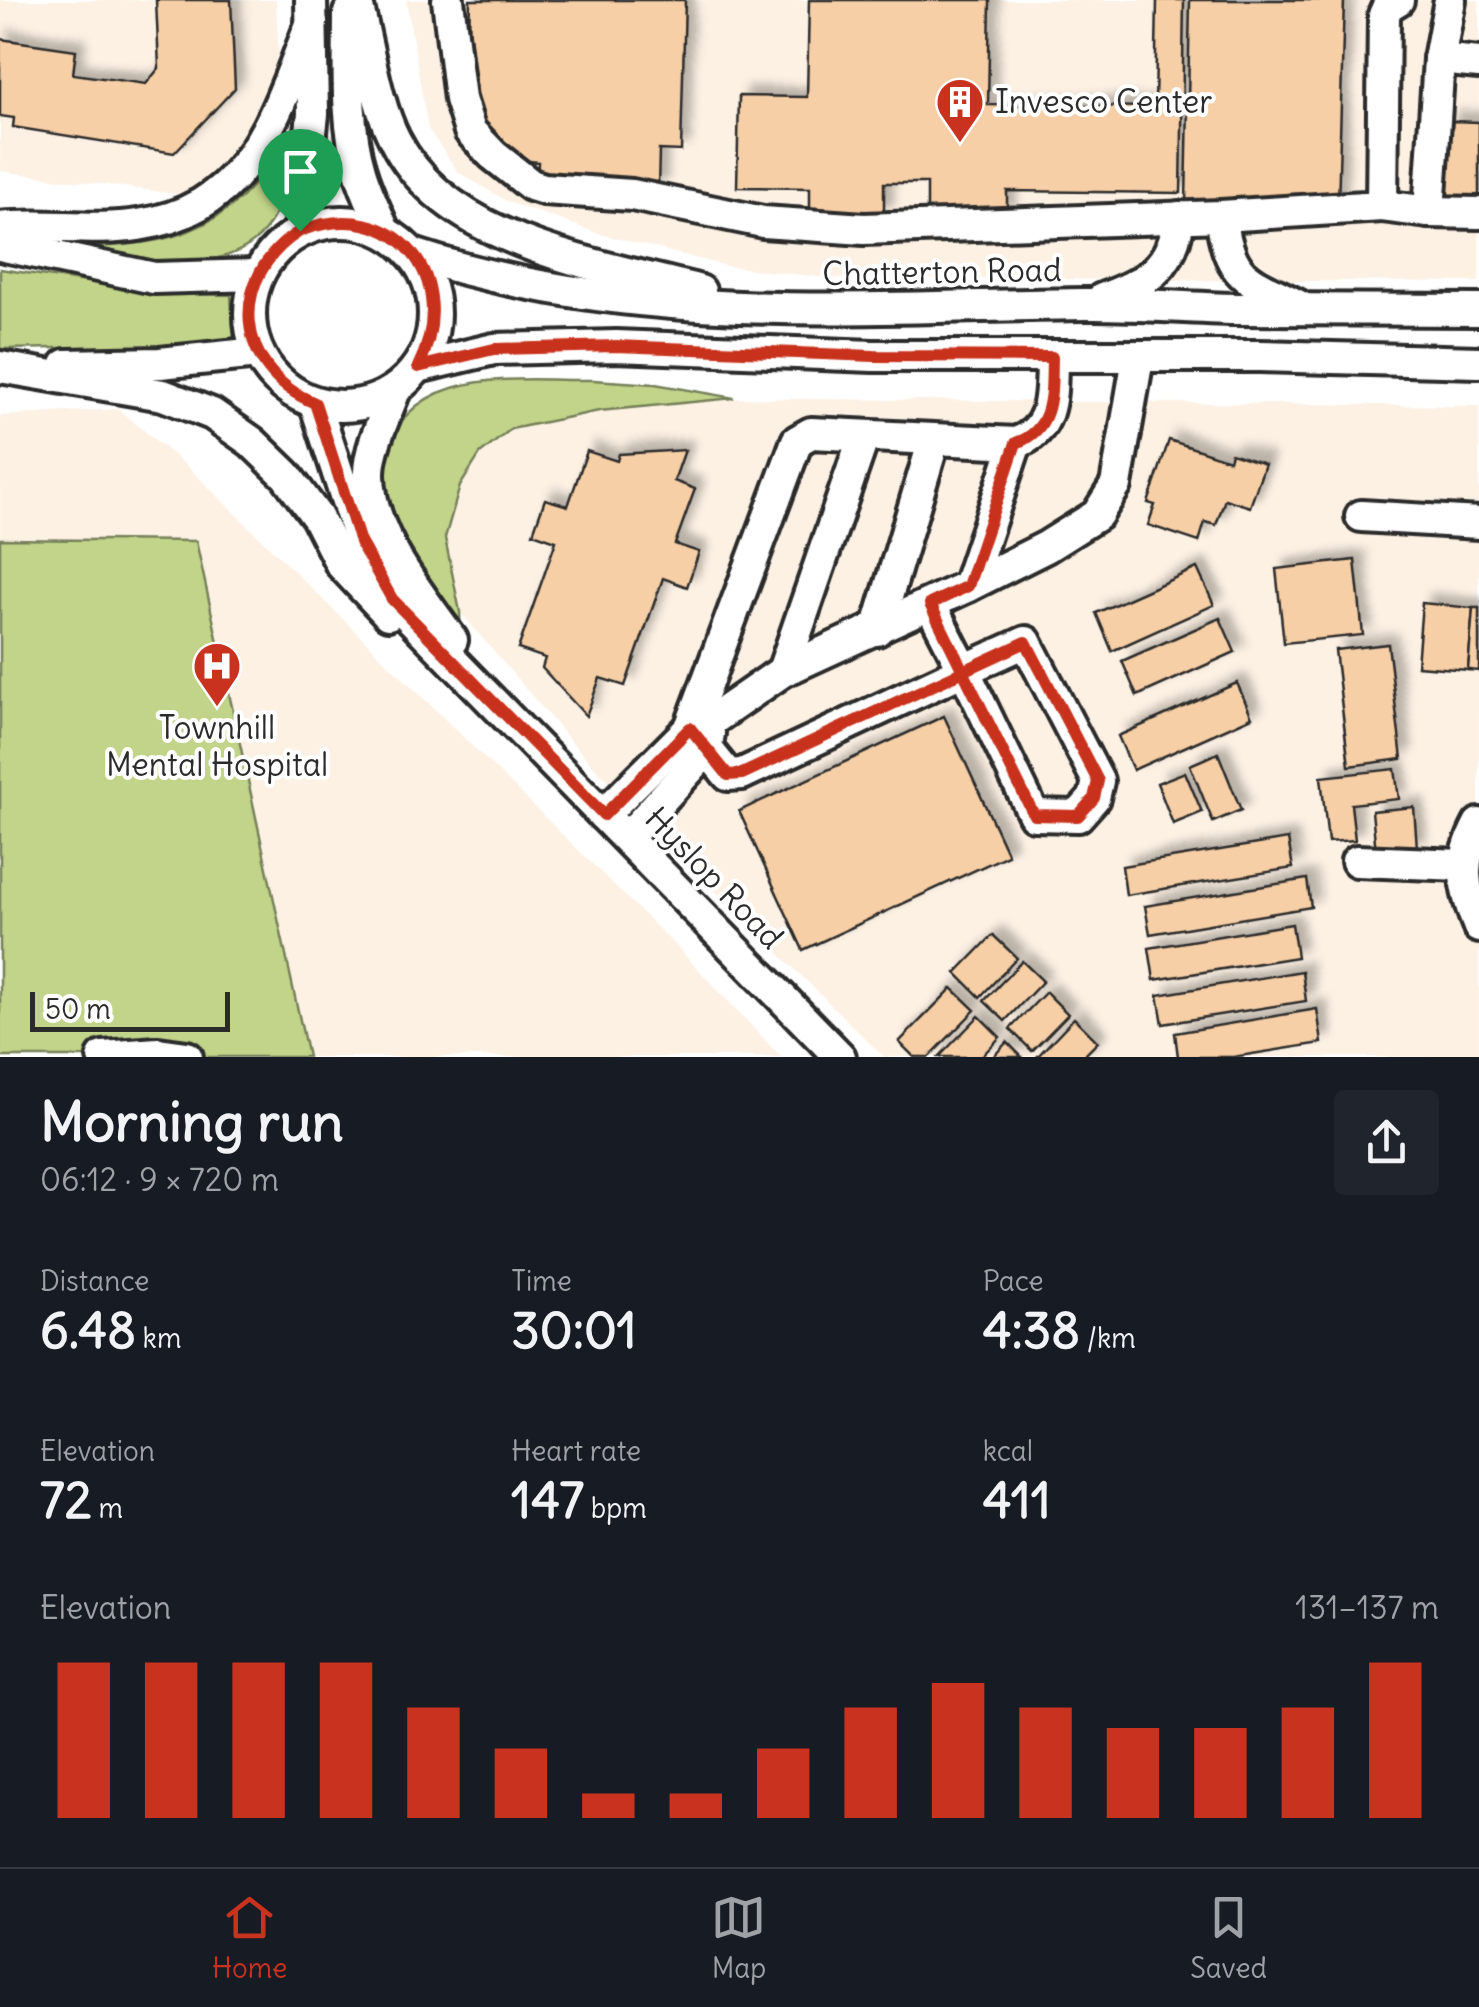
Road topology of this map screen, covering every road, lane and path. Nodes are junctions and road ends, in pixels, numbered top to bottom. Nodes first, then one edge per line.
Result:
1 (353, 0) edge
2 (448, 0) edge
3 (1398, 0) edge
4 (1450, 0) edge
5 (312, 11) edge
6 (1438, 59) junction
7 (1479, 64) edge
8 (1382, 206) junction
9 (1429, 212) junction
10 (1479, 213) edge
11 (1221, 216) junction
12 (1178, 217) junction
13 (0, 228) edge
14 (300, 231) junction
15 (384, 231) junction
16 (0, 245) edge
17 (413, 254) junction
18 (257, 276) junction
19 (1090, 304) junction
20 (1303, 308) junction
21 (772, 310) junction
22 (1479, 310) edge
23 (258, 354) junction
24 (1052, 357) junction
25 (1138, 358) junction
26 (1479, 362) edge
27 (0, 367) edge
28 (418, 367) junction
29 (395, 390) junction
30 (315, 403) junction
31 (864, 436) junction
32 (934, 440) junction
33 (1016, 443) junction
34 (1361, 516) dead end
35 (1479, 523) edge
36 (968, 586) junction
37 (930, 604) junction
38 (876, 630) junction
39 (448, 656) junction
40 (964, 670) junction
41 (783, 671) junction
42 (497, 704) junction
43 (702, 733) junction
44 (604, 815) junction
45 (1479, 824) edge
46 (626, 838) junction
47 (1357, 861) dead end
48 (1464, 865) junction
49 (1479, 927) edge
50 (102, 1057) edge
51 (187, 1057) edge
52 (840, 1057) edge

1 - 15 street
1 - 21 street
2 - 12 street
3 - 8 street
4 - 6 street
5 - 13 street
5 - 14 street
6 - 7 street
6 - 9 street
8 - 9 street
8 - 11 street
9 - 10 street
11 - 12 street
11 - 20 street
12 - 19 street
14 - 15 street
14 - 18 street
15 - 17 street
16 - 18 street
17 - 21 street, Chatterton Road
17 - 28 street
18 - 23 street
19 - 20 street, Chatterton Road
19 - 21 street, Chatterton Road
20 - 22 street, Chatterton Road
23 - 27 street
23 - 30 street
24 - 25 street
24 - 28 street
24 - 33 street
25 - 26 street
25 - 36 street
27 - 39 street
28 - 29 street
29 - 30 street
29 - 42 street, Hyslop Road
30 - 39 street, Hyslop Road
31 - 32 street
31 - 41 street
31 - 43 street
32 - 33 street
32 - 38 street
33 - 36 street
34 - 35 street
36 - 37 street
37 - 38 street
37 - 40 street
38 - 41 street
39 - 42 street, Hyslop Road
40 - 40 street
40 - 43 street
41 - 43 street
42 - 44 street, Hyslop Road
43 - 44 street
43 - 46 street
44 - 46 street, Hyslop Road
45 - 48 street
46 - 52 street, Hyslop Road
47 - 48 street
48 - 49 street
50 - 51 street

